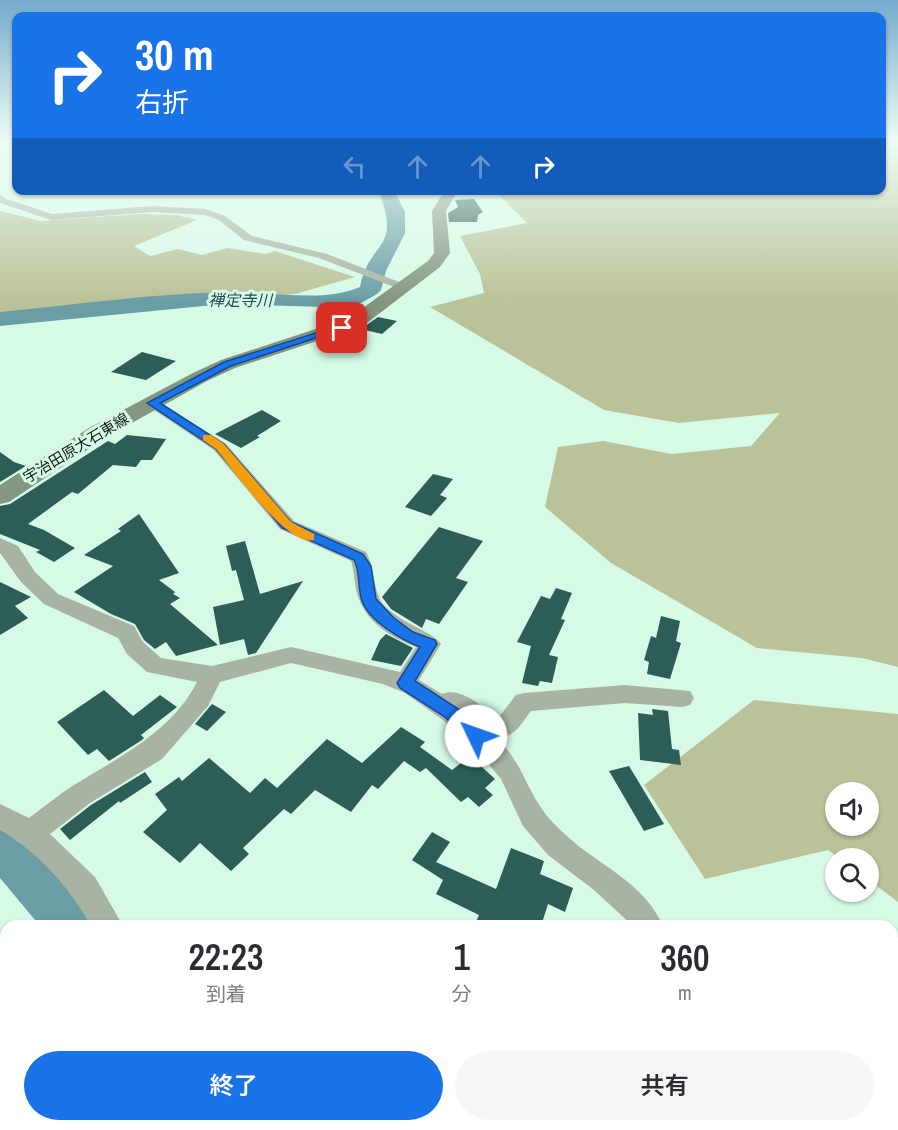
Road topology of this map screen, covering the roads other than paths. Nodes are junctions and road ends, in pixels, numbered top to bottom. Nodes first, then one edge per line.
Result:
1 (449, 195) edge
2 (0, 197) edge
3 (406, 287) junction
4 (153, 403) junction
5 (0, 496) edge
6 (0, 544) edge
7 (212, 675) junction
8 (405, 683) junction
9 (682, 698) dead end
10 (442, 707) junction
11 (0, 816) edge
12 (30, 833) junction
13 (104, 920) edge
14 (646, 920) edge

1 - 3 main road, 宇治田原大石東線
2 - 3 street
3 - 4 main road, 宇治田原大石東線
4 - 5 main road, 宇治田原大石東線
4 - 8 street
6 - 7 street
7 - 8 street
7 - 12 street
8 - 10 street
9 - 10 street
10 - 14 street
11 - 12 street
12 - 13 street

